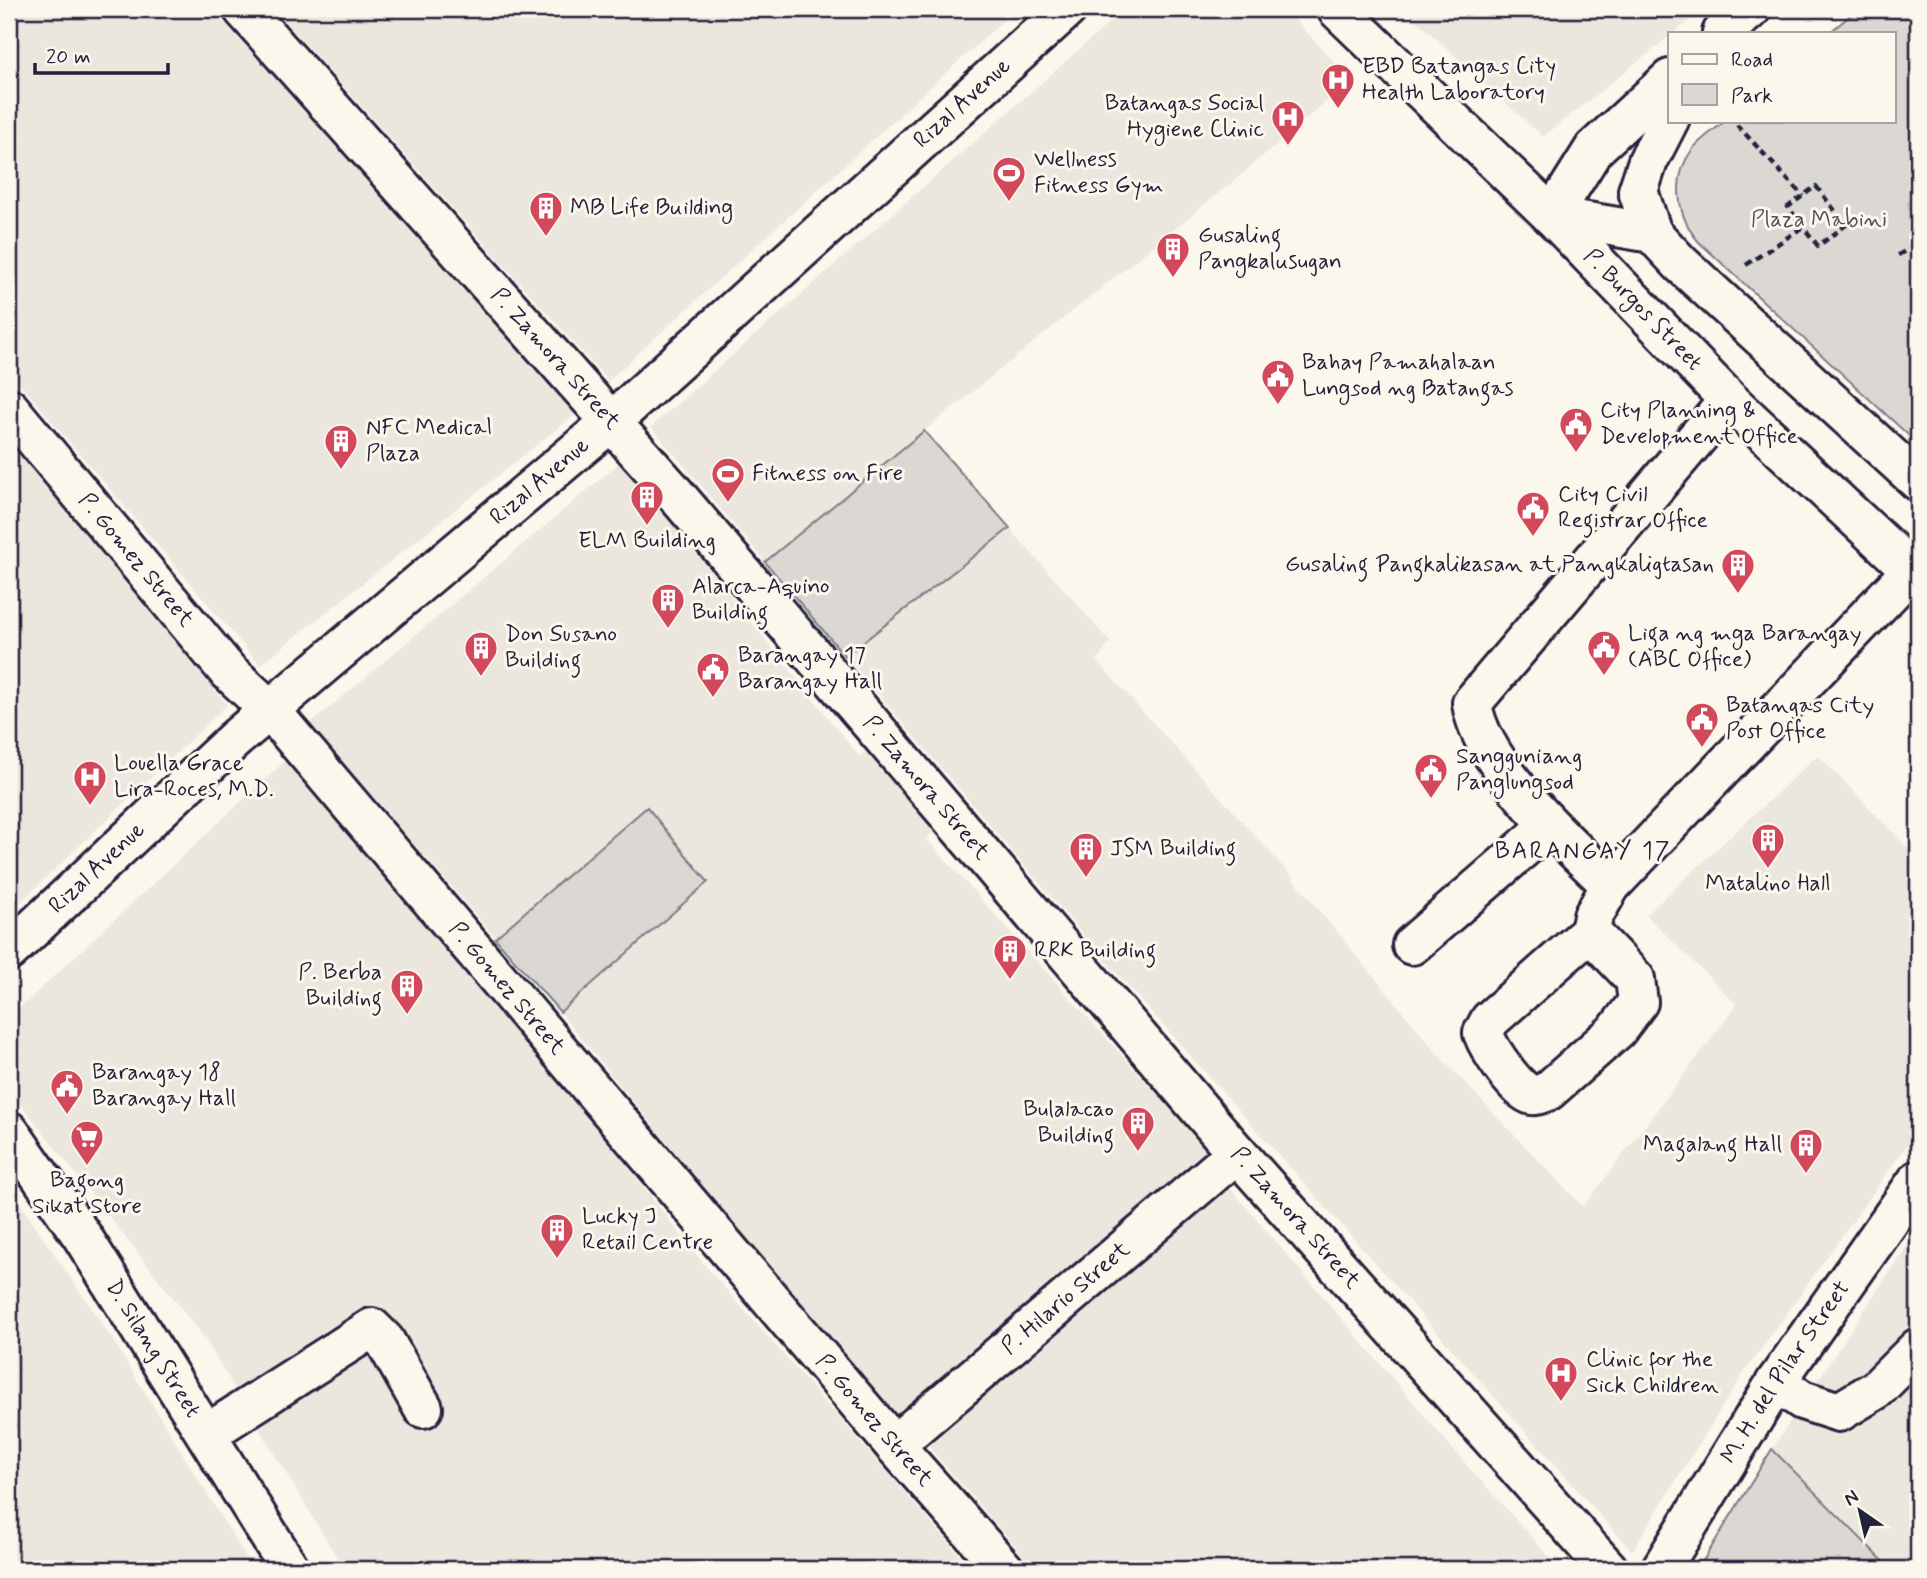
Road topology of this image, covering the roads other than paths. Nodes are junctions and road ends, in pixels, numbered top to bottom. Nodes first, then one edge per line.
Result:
1 (243, 9) edge
2 (1067, 9) edge
3 (1337, 9) edge
4 (1751, 9) edge
5 (1723, 32) edge
6 (1668, 81) edge
7 (1668, 122) edge
8 (1552, 216) junction
9 (1652, 233) junction
10 (1729, 400) junction
11 (9, 408) edge
12 (612, 421) junction
13 (1918, 481) edge
14 (1915, 573) edge
15 (270, 710) junction
16 (1549, 826) junction
17 (1611, 885) junction
18 (1590, 932) dead end
19 (1412, 945) dead end
20 (9, 951) edge
21 (9, 1132) edge
22 (1237, 1153) junction
23 (1918, 1180) edge
24 (1918, 1348) edge
25 (1776, 1382) junction
26 (423, 1408) dead end
27 (208, 1433) junction
28 (894, 1446) junction
29 (289, 1569) edge
30 (1004, 1569) edge
31 (1608, 1569) edge
32 (1661, 1569) edge

1 - 12 street, P. Zamora Street
2 - 12 street, Rizal Avenue
3 - 8 street, P. Burgos Street
4 - 5 street
6 - 8 street
7 - 9 street
8 - 9 street, P. Burgos Street
8 - 10 street, P. Burgos Street
9 - 13 street
10 - 14 street, P. Burgos Street
10 - 16 street
11 - 15 street, P. Gomez Street
12 - 15 street, Rizal Avenue
12 - 22 street, P. Zamora Street
14 - 17 street
15 - 20 street, Rizal Avenue
15 - 28 street, P. Gomez Street
16 - 17 street
16 - 19 street
17 - 18 street
21 - 27 street, D. Silang Street
22 - 28 street, P. Hilario Street
22 - 31 street, P. Zamora Street
23 - 25 street, M. H. del Pilar Street
24 - 25 street
25 - 32 street, M. H. del Pilar Street
26 - 27 street
27 - 29 street, D. Silang Street
28 - 30 street, P. Gomez Street

